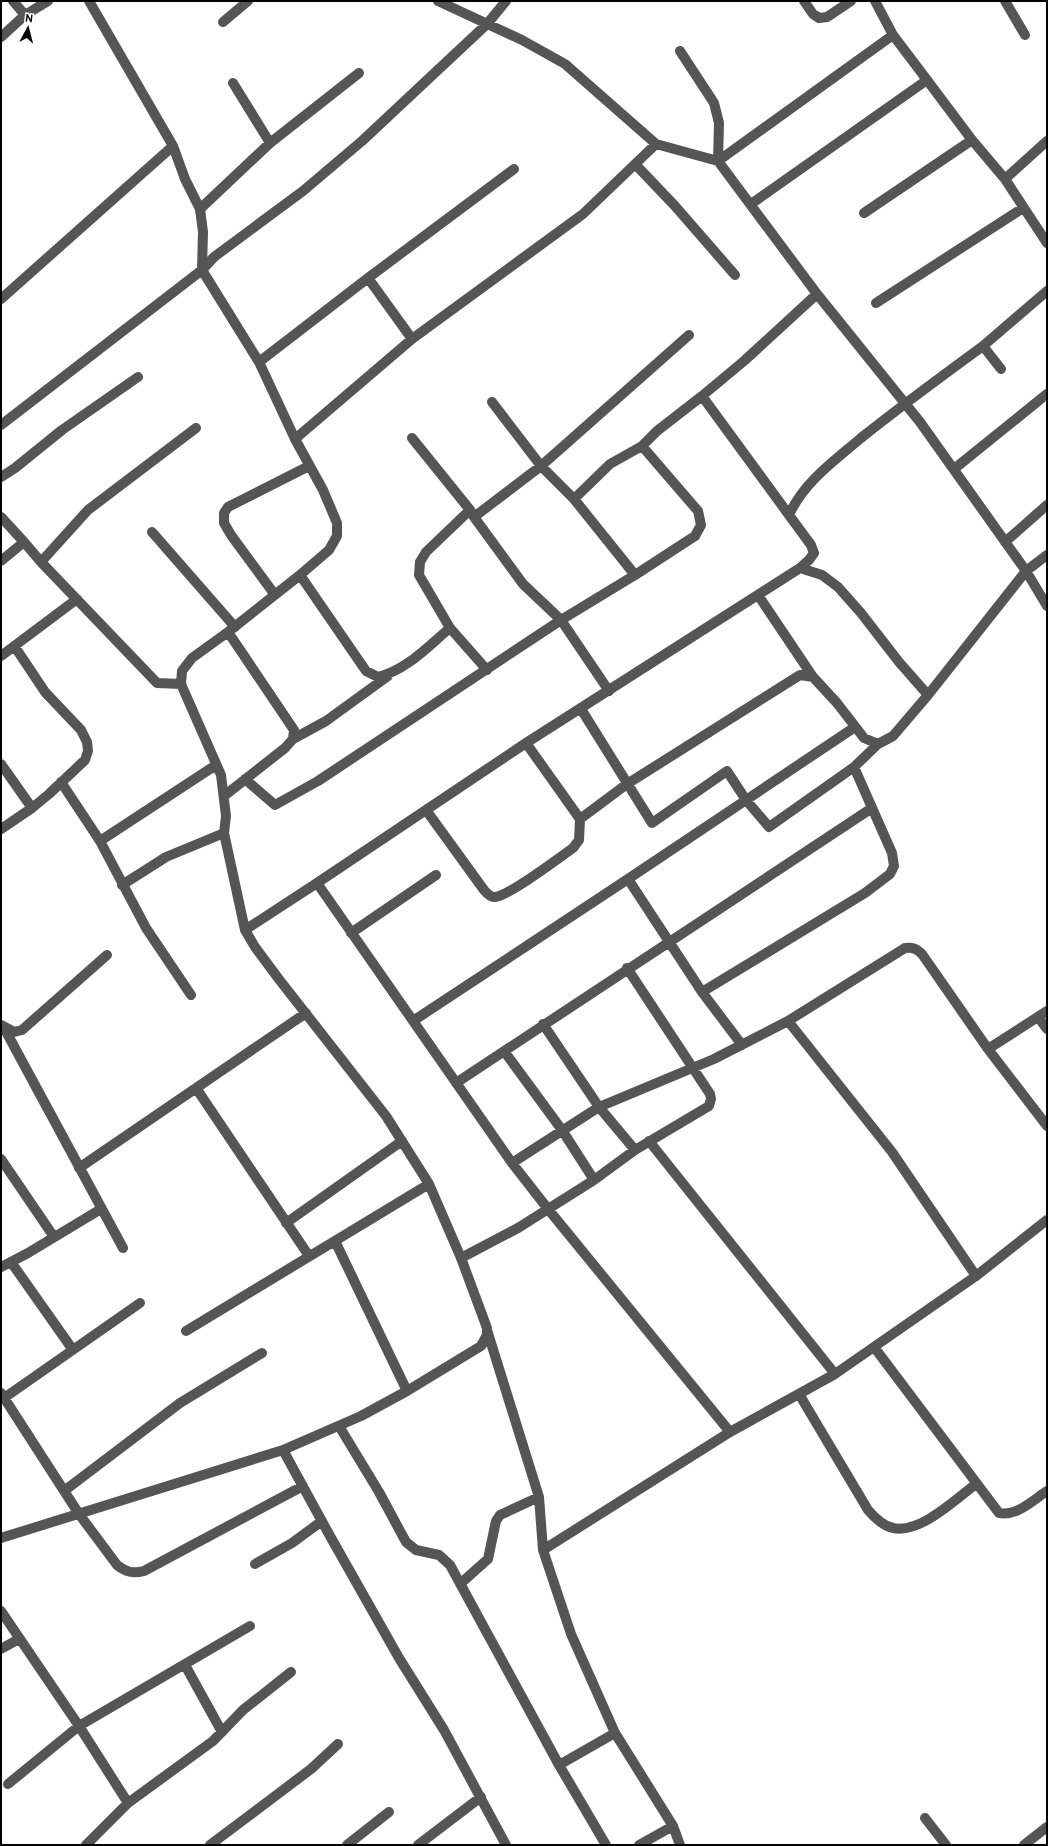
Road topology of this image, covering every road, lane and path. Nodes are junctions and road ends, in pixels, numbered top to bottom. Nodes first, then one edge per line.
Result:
1 (14, 1) edge
2 (48, 1) edge
3 (89, 1) edge
4 (248, 1) edge
5 (438, 1) edge
6 (506, 1) edge
7 (804, 1) edge
8 (851, 1) edge
9 (875, 1) edge
10 (1005, 1) edge
11 (25, 15) junction
12 (223, 22) dead end
13 (487, 24) junction
14 (1025, 34) dead end
15 (893, 35) junction
16 (1, 36) edge
17 (680, 51) dead end
18 (359, 73) dead end
19 (927, 80) junction
20 (233, 83) dead end
21 (972, 140) junction
22 (1047, 141) edge
23 (270, 143) junction
24 (656, 144) junction
25 (173, 146) junction
26 (718, 161) junction
27 (635, 164) junction
28 (514, 169) dead end
29 (1005, 179) junction
30 (751, 204) junction
31 (1023, 208) junction
32 (200, 209) junction
33 (864, 213) dead end
34 (1047, 243) edge
35 (202, 270) junction
36 (734, 275) dead end
37 (368, 278) junction
38 (1047, 291) edge
39 (817, 294) junction
40 (1, 299) edge
41 (876, 303) dead end
42 (689, 335) dead end
43 (412, 339) junction
44 (983, 346) junction
45 (259, 362) junction
46 (1002, 369) dead end
47 (138, 376) dead end
48 (1047, 394) edge
49 (702, 396) junction
50 (492, 402) dead end
51 (905, 402) junction
52 (1, 425) edge
53 (196, 428) dead end
54 (412, 438) dead end
55 (295, 439) junction
56 (642, 446) junction
57 (309, 466) junction
58 (541, 466) junction
59 (954, 469) junction
60 (1, 477) edge
61 (574, 499) junction
62 (1047, 505) edge
63 (472, 513) junction
64 (789, 515) junction
65 (1, 517) edge
66 (152, 532) dead end
67 (24, 542) junction
68 (1006, 542) junction
69 (1047, 555) edge
70 (1, 562) edge
71 (41, 562) junction
72 (800, 568) junction
73 (1026, 570) junction
74 (300, 575) junction
75 (635, 575) junction
76 (275, 595) junction
77 (758, 595) junction
78 (77, 599) junction
79 (1047, 606) edge
80 (561, 620) junction
81 (450, 628) junction
82 (232, 630) junction
83 (15, 647) junction
84 (1, 656) edge
85 (487, 670) junction
86 (390, 674) junction
87 (813, 677) junction
88 (181, 684) junction
89 (609, 691) junction
90 (928, 695) junction
91 (581, 708) junction
92 (855, 727) junction
93 (293, 739) junction
94 (526, 743) junction
95 (878, 744) junction
96 (1, 764) edge
97 (216, 765) junction
98 (854, 767) junction
99 (245, 779) junction
100 (61, 782) junction
101 (627, 784) junction
102 (224, 796) junction
103 (746, 800) junction
104 (32, 808) junction
105 (872, 808) junction
106 (426, 810) junction
107 (580, 819) junction
108 (1, 829) edge
109 (224, 833) junction
110 (100, 841) junction
111 (436, 875) dead end
112 (628, 879) junction
113 (317, 883) junction
114 (122, 885) junction
115 (245, 930) junction
116 (351, 933) junction
117 (668, 941) junction
118 (107, 955) dead end
119 (627, 968) junction
120 (702, 992) junction
121 (191, 995) dead end
122 (1047, 1011) edge
123 (306, 1013) junction
124 (1038, 1017) junction
125 (413, 1021) junction
126 (788, 1021) junction
127 (544, 1024) junction
128 (2, 1026) edge
129 (1047, 1029) edge
130 (742, 1045) junction
131 (988, 1049) junction
132 (504, 1051) junction
133 (694, 1067) junction
134 (456, 1083) junction
135 (196, 1088) junction
136 (599, 1107) junction
137 (1047, 1126) edge
138 (562, 1130) junction
139 (402, 1141) junction
140 (649, 1141) junction
141 (635, 1150) junction
142 (1, 1159) edge
143 (512, 1163) junction
144 (79, 1168) junction
145 (594, 1180) junction
146 (429, 1184) junction
147 (101, 1209) junction
148 (548, 1209) junction
149 (286, 1222) junction
150 (1045, 1224) edge
151 (54, 1237) junction
152 (335, 1241) junction
153 (123, 1248) dead end
154 (309, 1256) junction
155 (461, 1258) junction
156 (11, 1262) junction
157 (1, 1267) edge
158 (976, 1276) junction
159 (140, 1303) dead end
160 (487, 1328) junction
161 (186, 1331) dead end
162 (874, 1346) junction
163 (73, 1350) junction
164 (262, 1353) dead end
165 (835, 1374) junction
166 (407, 1391) junction
167 (799, 1394) junction
168 (3, 1396) edge
169 (339, 1426) junction
170 (730, 1432) junction
171 (283, 1450) junction
172 (976, 1484) junction
173 (303, 1486) junction
174 (64, 1491) junction
175 (1047, 1491) edge
176 (538, 1496) junction
177 (79, 1514) junction
178 (322, 1521) junction
179 (1, 1538) edge
180 (543, 1550) junction
181 (255, 1564) dead end
182 (460, 1584) junction
183 (1, 1611) edge
184 (250, 1626) dead end
185 (20, 1639) junction
186 (1, 1650) edge
187 (185, 1665) junction
188 (291, 1672) dead end
189 (79, 1726) junction
190 (222, 1732) junction
191 (616, 1733) junction
192 (338, 1744) dead end
193 (559, 1765) junction
194 (8, 1784) dead end
195 (481, 1797) junction
196 (128, 1803) junction
197 (389, 1812) dead end
198 (925, 1818) dead end
199 (673, 1826) junction
200 (1047, 1827) edge
201 (86, 1845) edge
202 (210, 1845) edge
203 (347, 1845) edge
204 (418, 1845) edge
205 (506, 1845) edge
206 (606, 1845) edge
207 (639, 1845) edge
208 (680, 1845) edge
209 (946, 1845) edge
210 (1024, 1845) edge

1 - 11 street
2 - 11 street
3 - 25 street
4 - 12 street
5 - 13 street
6 - 13 street
7 - 8 street
9 - 15 street
10 - 14 street
11 - 16 street
13 - 24 street
13 - 35 street
15 - 19 street
15 - 26 street
17 - 26 street
18 - 23 street
19 - 21 street
19 - 30 street
20 - 23 street
21 - 29 street
21 - 33 street
22 - 29 street
23 - 32 street
24 - 26 street
24 - 27 street
25 - 32 street
25 - 40 street
26 - 30 street
27 - 36 street
27 - 43 street
28 - 37 street
29 - 31 street
30 - 39 street
31 - 34 street
31 - 41 street
32 - 35 street
35 - 45 street
35 - 52 street
37 - 43 street
37 - 45 street
38 - 44 street
39 - 49 street
39 - 51 street
42 - 58 street
43 - 55 street
44 - 46 street
44 - 51 street
45 - 55 street
47 - 60 street
48 - 59 street
49 - 56 street
49 - 64 street
50 - 58 street
51 - 59 street
51 - 64 street
53 - 71 street
54 - 63 street
55 - 57 street
56 - 61 street
56 - 75 street
57 - 74 street
57 - 76 street
58 - 61 street
58 - 63 street
59 - 68 street
61 - 75 street
62 - 68 street
63 - 80 street
63 - 81 street
64 - 72 street
65 - 67 street
66 - 82 street
67 - 70 street
67 - 71 street
68 - 73 street
69 - 73 street
71 - 78 street
72 - 77 street
72 - 90 street
73 - 79 street
73 - 90 street
74 - 76 street
74 - 86 street
75 - 80 street
76 - 82 street
77 - 87 street
77 - 89 street
78 - 83 street
78 - 88 street
80 - 85 street
80 - 89 street
81 - 85 street
81 - 86 street
82 - 88 street
82 - 93 street
83 - 84 street
83 - 100 street
85 - 99 street
86 - 93 street
87 - 92 street
87 - 101 street
88 - 97 street
89 - 91 street
90 - 95 street
91 - 94 street
91 - 101 street
92 - 95 street
92 - 103 street
93 - 99 street
94 - 106 street
94 - 107 street
95 - 98 street
96 - 104 street
97 - 102 street
97 - 110 street
98 - 103 street
98 - 105 street
99 - 102 street
100 - 104 street
100 - 110 street
101 - 103 street
101 - 107 street
102 - 109 street
103 - 112 street
104 - 108 street
105 - 117 street
105 - 120 street
106 - 107 street
106 - 113 street
109 - 114 street
109 - 115 street
110 - 114 street
111 - 116 street
112 - 117 street
112 - 125 street
113 - 115 street
113 - 116 street
114 - 121 street
115 - 123 street
116 - 125 street
117 - 119 street
117 - 120 street
118 - 128 street
119 - 127 street
119 - 133 street
120 - 130 street
122 - 124 street
123 - 135 street
123 - 139 street
124 - 129 street
124 - 131 street
125 - 134 street
126 - 130 street
126 - 131 street
126 - 158 street
127 - 132 street
127 - 136 street
128 - 144 street
130 - 133 street
131 - 137 street
132 - 134 street
132 - 138 street
133 - 136 street
133 - 140 street
134 - 143 street
135 - 144 street
135 - 149 street
136 - 138 street
136 - 141 street
138 - 143 street
138 - 145 street
139 - 146 street
139 - 149 street
140 - 141 street
140 - 165 street
141 - 145 street
142 - 151 street
143 - 148 street
144 - 147 street
145 - 148 street
146 - 152 street
146 - 155 street
147 - 151 street
147 - 153 street
148 - 155 street
148 - 170 street
149 - 154 street
150 - 158 street
151 - 156 street
152 - 154 street
152 - 166 street
154 - 161 street
155 - 160 street
156 - 157 street
156 - 163 street
158 - 162 street
159 - 163 street
160 - 166 street
160 - 176 street
162 - 165 street
162 - 172 street
163 - 168 street
164 - 174 street
165 - 167 street
166 - 169 street
167 - 170 street
167 - 172 street
168 - 174 street
169 - 171 street
169 - 182 street
170 - 180 street
171 - 173 street
171 - 177 street
172 - 175 street
173 - 177 street
173 - 178 street
174 - 177 street
176 - 180 street
176 - 182 street
177 - 179 street
178 - 181 street
178 - 195 street
180 - 191 street
182 - 193 street
183 - 185 street
184 - 187 street
185 - 186 street
185 - 189 street
187 - 189 street
187 - 190 street
188 - 190 street
189 - 194 street
189 - 196 street
190 - 196 street
191 - 193 street
191 - 199 street
192 - 202 street
193 - 206 street
195 - 204 street
195 - 205 street
196 - 201 street
197 - 203 street
198 - 209 street
199 - 207 street
199 - 208 street
200 - 210 street

